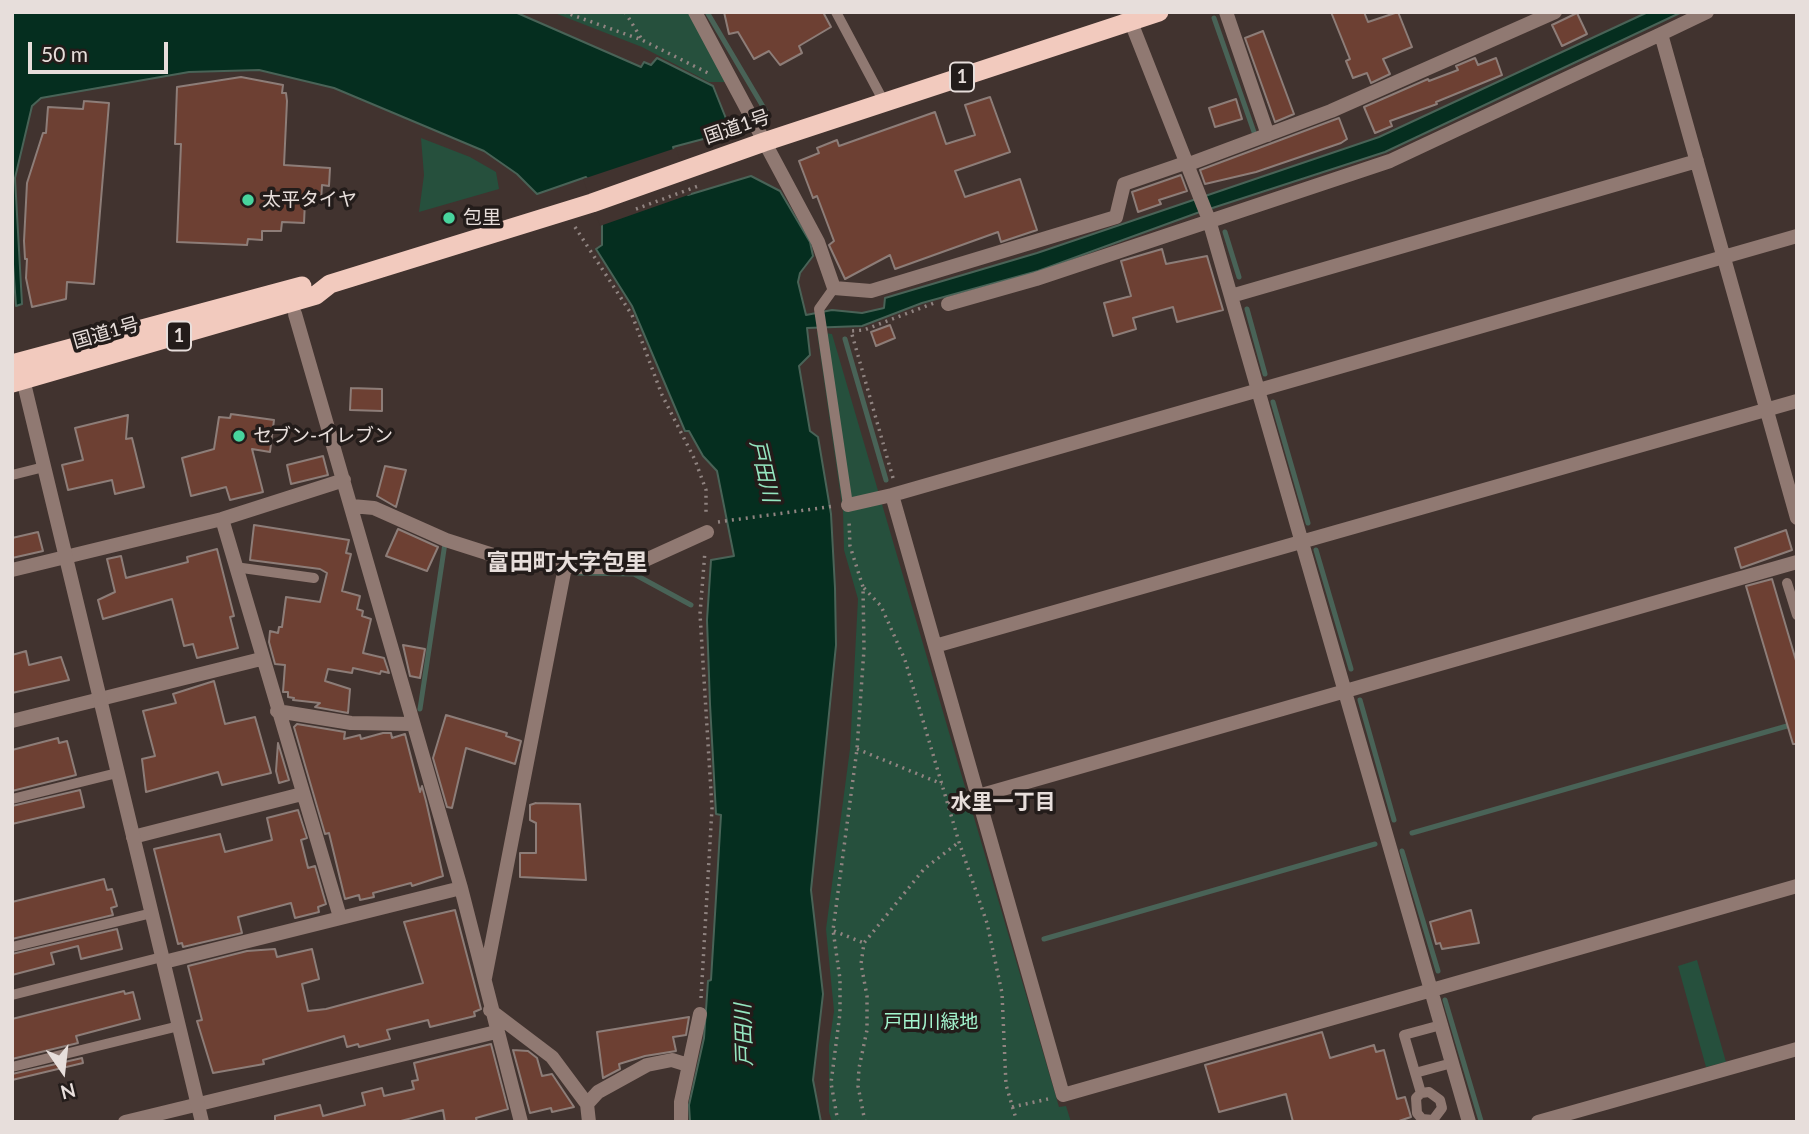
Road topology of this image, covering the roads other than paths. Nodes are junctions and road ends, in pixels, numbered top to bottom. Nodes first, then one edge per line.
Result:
1 (695, 12) edge
2 (836, 12) edge
3 (1159, 12) edge
4 (1226, 12) edge
5 (1555, 12) edge
6 (1707, 12) edge
7 (1129, 17) edge
8 (1661, 34) junction
9 (884, 102) junction
10 (1268, 135) junction
11 (764, 142) junction
12 (1697, 161) junction
13 (1189, 163) junction
14 (1208, 217) junction
15 (1797, 236) edge
16 (1724, 257) junction
17 (330, 284) junction
18 (834, 288) junction
19 (1231, 296) junction
20 (948, 304) road end
21 (295, 314) dead end
22 (16, 369) edge
23 (1258, 389) junction
24 (1797, 401) edge
25 (1767, 408) junction
26 (44, 467) junction
27 (12, 475) edge
28 (344, 480) junction
29 (895, 494) junction
30 (1794, 501) edge
31 (846, 505) joint
32 (352, 506) junction
33 (1797, 518) edge
34 (222, 519) junction
35 (713, 527) road end
36 (1302, 542) junction
37 (66, 558) junction
38 (1797, 562) edge
39 (235, 567) junction
40 (565, 567) junction
41 (12, 570) edge
42 (314, 578) dead end
43 (1787, 583) dead end
44 (1797, 615) edge
45 (935, 646) junction
46 (261, 659) junction
47 (1345, 691) junction
48 (99, 699) junction
49 (277, 711) junction
50 (12, 721) edge
51 (414, 724) junction
52 (117, 773) junction
53 (302, 794) junction
54 (978, 796) junction
55 (12, 799) edge
56 (133, 836) junction
57 (1797, 886) edge
58 (461, 888) junction
59 (152, 913) junction
60 (340, 917) junction
61 (12, 947) edge
62 (163, 960) junction
63 (484, 985) junction
64 (1431, 990) junction
65 (12, 995) edge
66 (490, 1010) junction
67 (700, 1014) road end
68 (1441, 1025) junction
69 (179, 1026) junction
70 (496, 1032) junction
71 (1797, 1049) edge
72 (1452, 1063) junction
73 (688, 1065) junction
74 (12, 1067) edge
75 (1415, 1073) junction
76 (1421, 1093) dead end
77 (197, 1102) junction
78 (587, 1104) junction
79 (125, 1122) edge
80 (202, 1122) edge
81 (521, 1122) edge
82 (589, 1122) edge
83 (681, 1122) edge
84 (1469, 1122) edge
85 (1538, 1122) edge

1 - 11 street
2 - 9 lane
3 - 7 highway, 国道1号 / 1
4 - 10 street
5 - 10 street
6 - 8 street
7 - 9 highway, 国道1号 / 1
7 - 13 street
8 - 12 street
8 - 14 street
9 - 11 highway, 国道1号 / 1
10 - 13 street
11 - 17 highway, 国道1号 / 1
11 - 18 street
12 - 16 street
12 - 19 street
13 - 14 street
13 - 18 street
14 - 19 street
14 - 20 street
15 - 16 street
16 - 23 street
16 - 25 street
17 - 22 highway, 国道1号 / 1
17 - 22 highway, 国道1号 / 1
18 - 31 lane
19 - 23 street
21 - 28 street
22 - 26 street
23 - 29 street
23 - 36 street
24 - 25 street
25 - 30 street
25 - 36 street
26 - 27 lane
26 - 37 street
28 - 32 street
28 - 34 street
29 - 31 street
29 - 45 street
30 - 33 street
32 - 40 street
32 - 51 street
34 - 37 street
34 - 39 street
35 - 40 street
36 - 45 street
36 - 47 street
37 - 41 street
37 - 48 street
38 - 47 street
39 - 42 lane
39 - 46 street
40 - 63 street
43 - 44 lane
45 - 54 street
46 - 48 street
46 - 49 street
47 - 54 street
47 - 64 street
48 - 50 street
48 - 52 street
49 - 51 street
49 - 53 street
51 - 58 street
52 - 55 lane
52 - 56 street
53 - 56 street
53 - 60 street
54 - 64 street
56 - 59 street
57 - 64 street
58 - 60 street
58 - 63 street
59 - 61 lane
59 - 62 street
60 - 62 street
62 - 65 lane
62 - 69 street
63 - 66 street
64 - 68 street
66 - 70 street
66 - 78 street
67 - 73 street
68 - 72 street
68 - 75 lane
69 - 74 lane
69 - 77 street
70 - 77 street
70 - 81 street
71 - 85 street
72 - 75 lane
72 - 84 street
73 - 78 street
73 - 83 street
75 - 76 lane
77 - 79 street
77 - 80 street
78 - 82 street

